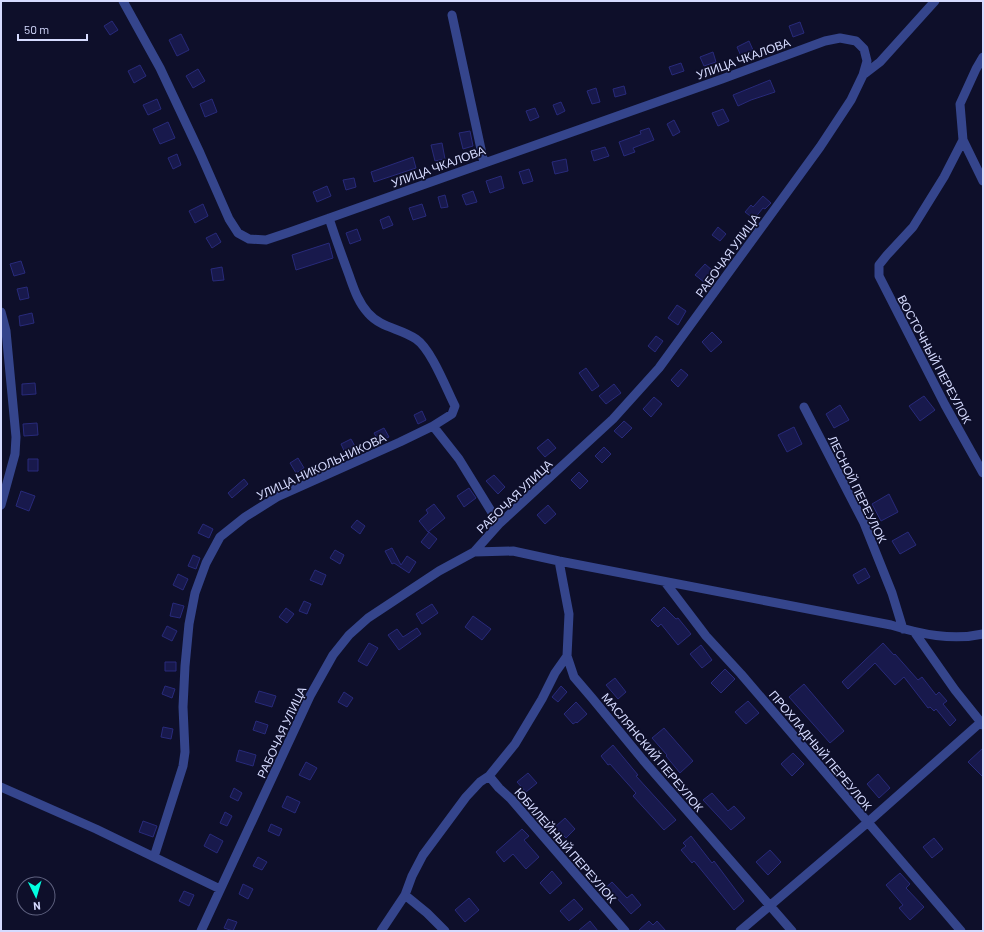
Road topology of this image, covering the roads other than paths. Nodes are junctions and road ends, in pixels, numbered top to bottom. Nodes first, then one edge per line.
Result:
1 (123, 1) edge
2 (935, 1) edge
3 (452, 15) dead end
4 (983, 57) edge
5 (863, 75) junction
6 (963, 140) junction
7 (484, 163) junction
8 (983, 180) edge
9 (329, 218) junction
10 (1, 313) edge
11 (804, 407) dead end
12 (432, 426) junction
13 (983, 473) edge
14 (1, 506) edge
15 (499, 524) junction
16 (474, 552) junction
17 (559, 561) junction
18 (665, 582) junction
19 (903, 629) junction
20 (915, 633) junction
21 (983, 634) edge
22 (567, 656) junction
23 (982, 724) edge
24 (488, 776) junction
25 (1, 787) edge
26 (867, 823) junction
27 (154, 857) junction
28 (220, 889) junction
29 (405, 895) junction
30 (769, 905) junction
31 (201, 931) edge
32 (381, 931) edge
33 (445, 931) edge
34 (625, 931) edge
35 (740, 931) edge
36 (792, 931) edge
37 (961, 931) edge

1 - 9 street, УЛИЦА ЧКАЛОВА
2 - 5 street
3 - 7 street
4 - 6 street
5 - 7 street, УЛИЦА ЧКАЛОВА
5 - 15 street, РАБОЧАЯ УЛИЦА
6 - 8 street
6 - 13 street, ВОСТОЧНЫЙ ПЕРЕУЛОК
7 - 9 street, УЛИЦА ЧКАЛОВА
9 - 12 street, УЛИЦА НИКОЛЬНИКОВА
10 - 14 street
11 - 19 street, ЛЕСНОЙ ПЕРЕУЛОК
12 - 15 street
12 - 27 street, УЛИЦА НИКОЛЬНИКОВА
15 - 16 street, РАБОЧАЯ УЛИЦА
16 - 17 street
16 - 28 street, РАБОЧАЯ УЛИЦА
17 - 18 street
17 - 22 street, МАСЛЯНСКИЙ ПЕРЕУЛОК
18 - 19 street
18 - 26 street, ПРОХЛАДНЫЙ ПЕРЕУЛОК
19 - 20 street
20 - 21 street
20 - 23 street
22 - 24 street
22 - 30 street, МАСЛЯНСКИЙ ПЕРЕУЛОК
23 - 26 street
24 - 29 street
24 - 34 street, ЮБИЛЕЙНЫЙ ПЕРЕУЛОК
25 - 27 street
26 - 30 street
26 - 37 street, ПРОХЛАДНЫЙ ПЕРЕУЛОК
27 - 28 street
28 - 31 street, РАБОЧАЯ УЛИЦА
29 - 32 street
29 - 33 street
30 - 35 street
30 - 36 street, МАСЛЯНСКИЙ ПЕРЕУЛОК

